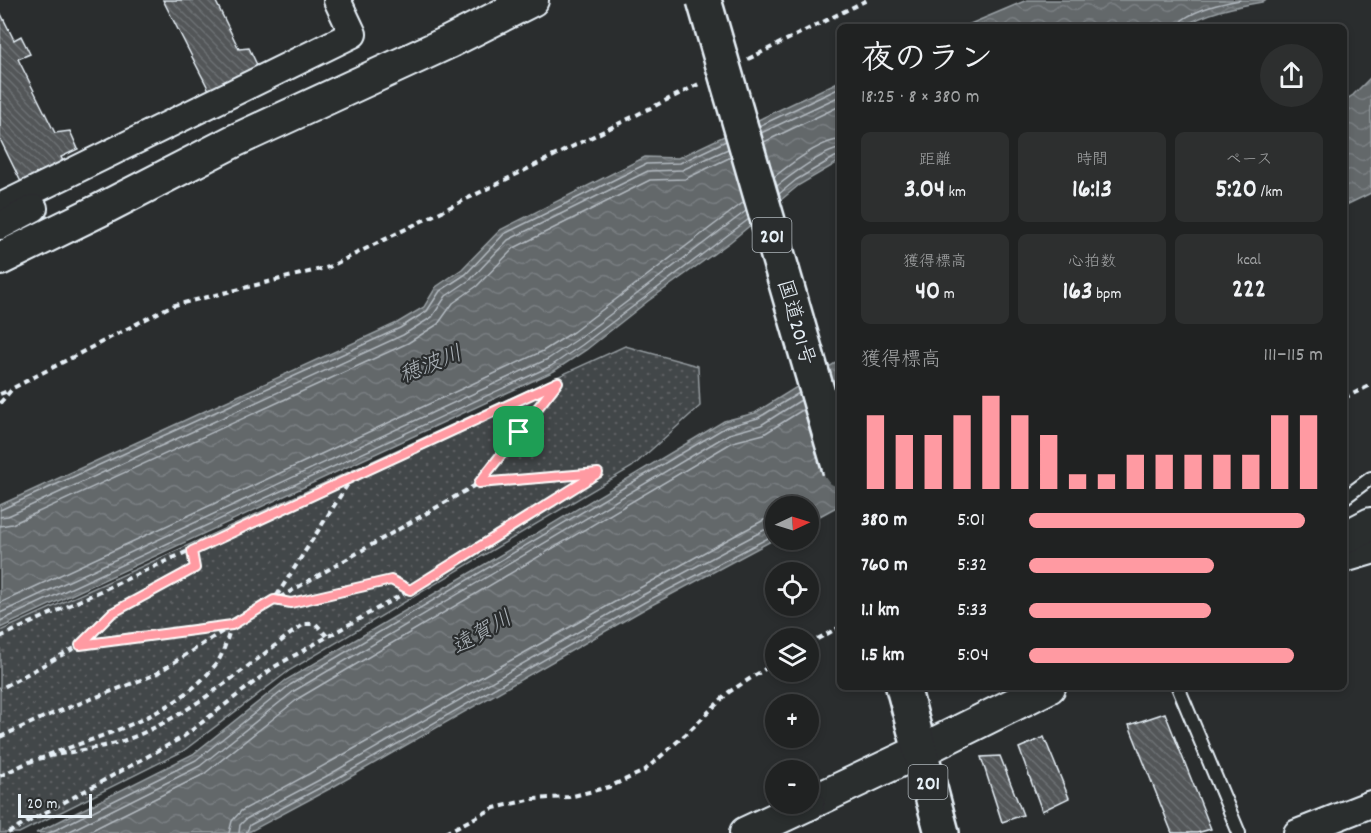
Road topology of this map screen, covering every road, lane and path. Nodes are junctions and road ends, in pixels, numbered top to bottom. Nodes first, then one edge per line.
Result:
1 (337, 0) edge
2 (532, 0) edge
3 (704, 0) edge
4 (867, 0) edge
5 (739, 64) dead end
6 (707, 80) dead end
7 (82, 168) junction
8 (0, 207) edge
9 (0, 226) edge
10 (0, 259) edge
11 (1371, 385) edge
12 (13, 388) junction
13 (0, 394) edge
14 (1347, 397) edge
15 (0, 403) edge
16 (837, 460) edge
17 (353, 475) junction
18 (1371, 478) edge
19 (479, 483) junction
20 (1347, 496) edge
21 (1371, 524) edge
22 (1347, 536) edge
23 (192, 551) junction
24 (1371, 552) edge
25 (1347, 558) edge
26 (410, 590) junction
27 (274, 600) junction
28 (232, 625) junction
29 (837, 629) edge
30 (0, 637) edge
31 (327, 637) junction
32 (819, 638) edge
33 (80, 645) junction
34 (765, 669) edge
35 (0, 689) edge
36 (904, 690) edge
37 (1041, 690) edge
38 (1179, 690) edge
39 (0, 737) edge
40 (918, 741) junction
41 (40, 758) junction
42 (0, 776) edge
43 (819, 798) edge
44 (1371, 804) edge
45 (787, 814) edge
46 (8, 833) edge
47 (445, 833) edge
48 (746, 833) edge
49 (942, 833) edge
50 (1239, 833) edge
51 (1297, 833) edge

1 - 7 street
2 - 10 street
3 - 16 highway, 国道201号 / 201, bridge
4 - 5 path
6 - 12 path
7 - 8 street
7 - 9 street
11 - 14 path
12 - 13 path
12 - 15 path
17 - 19 path
17 - 23 path
17 - 27 path
18 - 20 lane
19 - 26 path
19 - 27 path
21 - 22 street
23 - 30 path
23 - 33 path
24 - 25 street
26 - 27 path
26 - 31 path
27 - 28 path
28 - 33 path
28 - 39 path
28 - 41 path
29 - 32 path
31 - 41 path
31 - 46 path
33 - 35 path
34 - 47 path
36 - 40 highway, 201
37 - 40 street
38 - 50 lane
40 - 43 street
40 - 49 highway, 201
41 - 42 path
44 - 51 street
45 - 48 street

